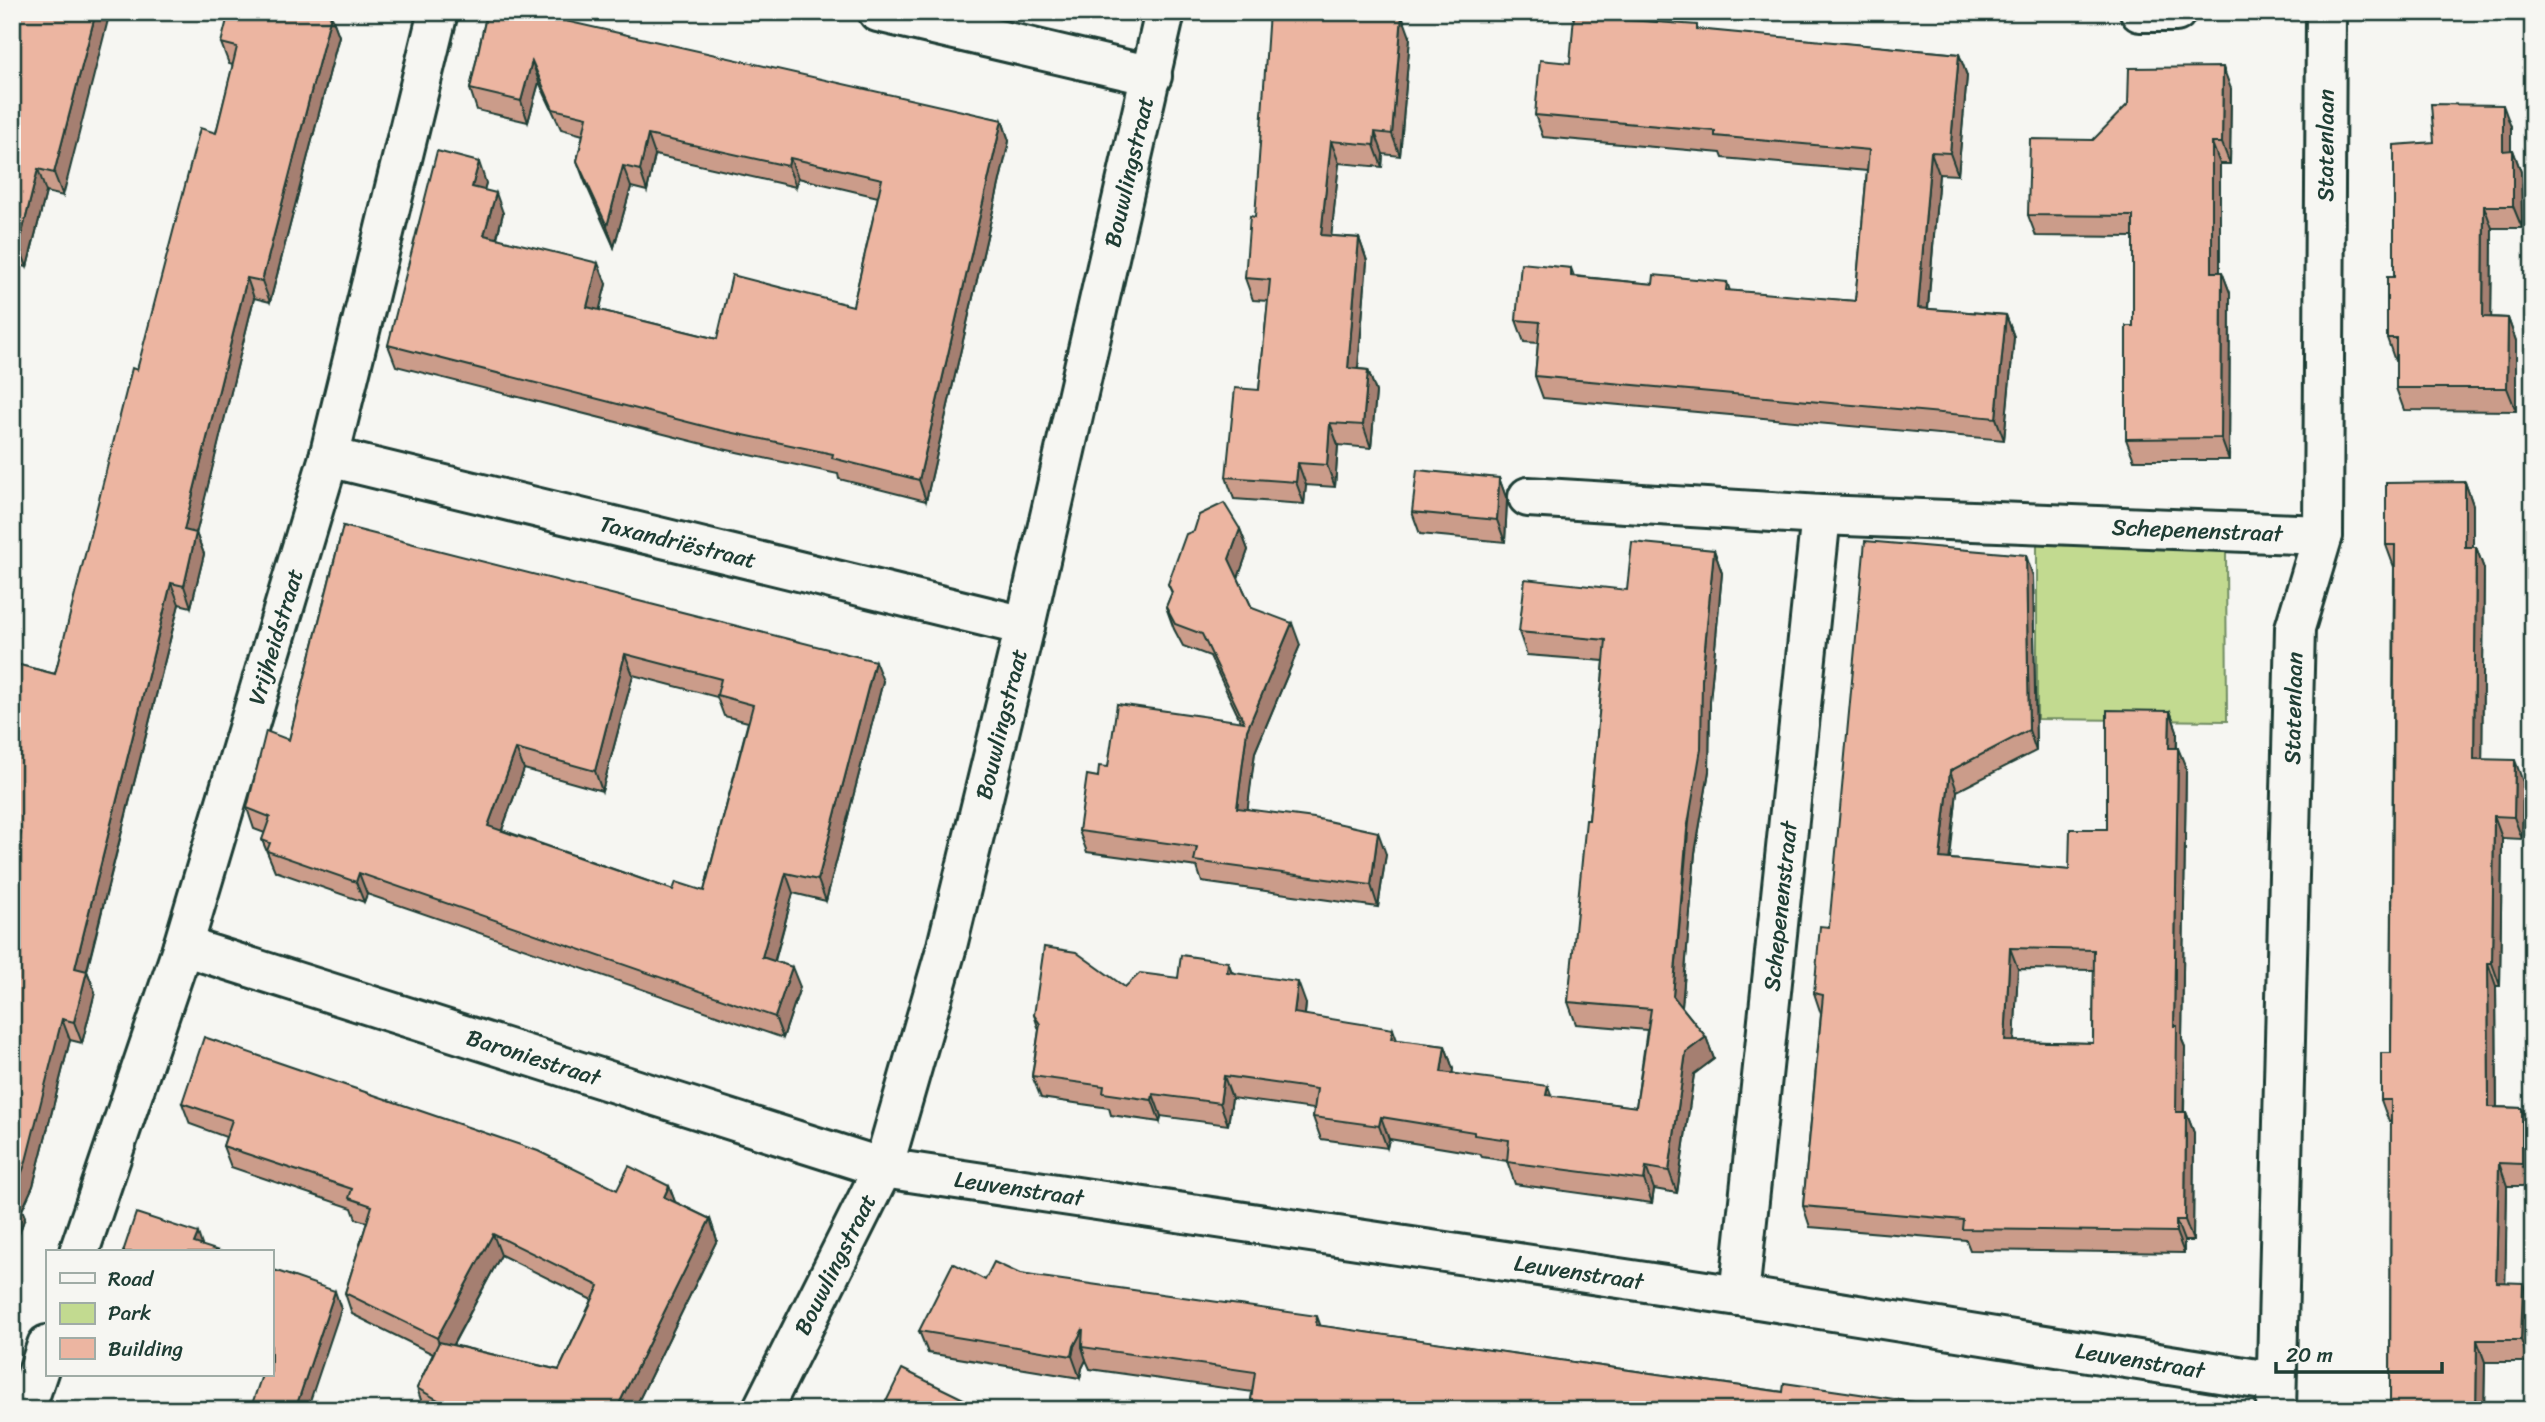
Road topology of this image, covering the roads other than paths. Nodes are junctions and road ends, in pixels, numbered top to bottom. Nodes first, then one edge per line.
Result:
1 (438, 12) edge
2 (877, 12) edge
3 (1165, 12) edge
4 (2140, 12) edge
5 (2176, 12) edge
6 (2326, 12) edge
7 (1152, 76) junction
8 (330, 457) junction
9 (1528, 497) dead end
10 (1821, 515) junction
11 (2323, 535) junction
12 (1025, 626) junction
13 (183, 946) junction
14 (883, 1168) junction
15 (80, 1250) edge
16 (1739, 1296) junction
17 (46, 1348) edge
18 (2276, 1396) edge
19 (25, 1410) edge
20 (762, 1410) edge

1 - 8 street, Vrijheidstraat
2 - 7 street
3 - 7 street, Bouwlingstraat
4 - 5 street
6 - 11 street, Statenlaan
7 - 12 street, Bouwlingstraat
8 - 12 street, Taxandriëstraat
8 - 13 street, Vrijheidstraat
9 - 10 street, Schepenenstraat
10 - 11 street, Schepenenstraat
10 - 16 street, Schepenenstraat
11 - 18 street, Statenlaan
12 - 14 street, Bouwlingstraat
13 - 14 street, Baroniestraat
13 - 15 street, Vrijheidstraat
14 - 16 street, Leuvenstraat
14 - 20 street, Bouwlingstraat
16 - 18 street, Leuvenstraat
17 - 19 street

